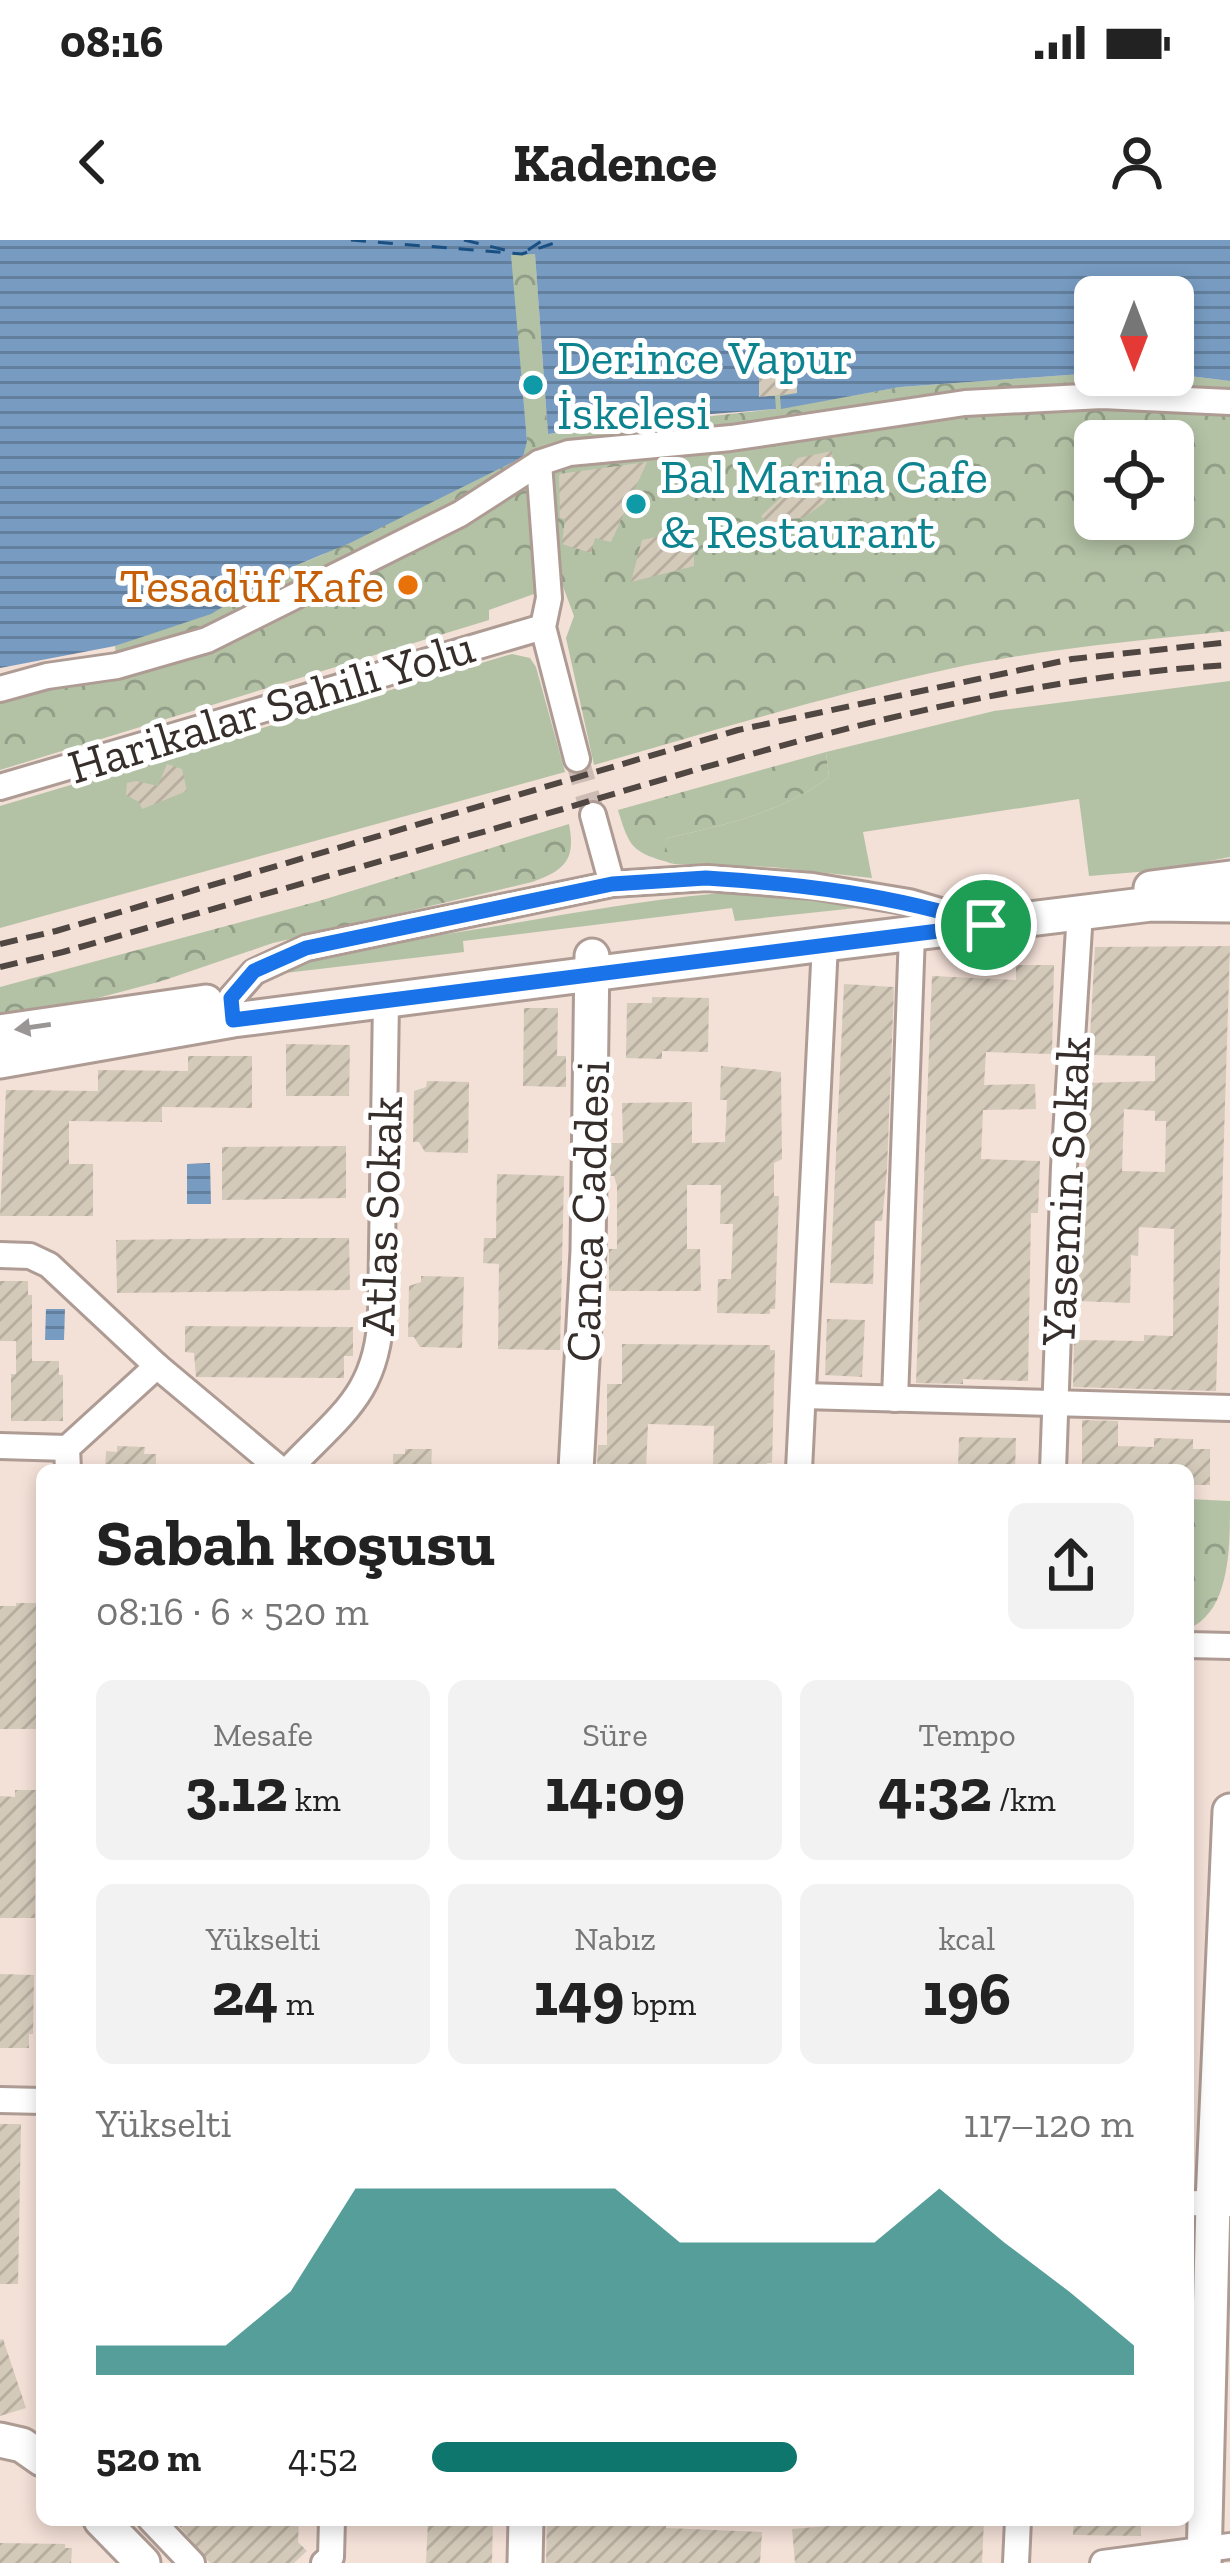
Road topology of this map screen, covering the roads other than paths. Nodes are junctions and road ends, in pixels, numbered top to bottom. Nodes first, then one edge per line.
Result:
1 (1230, 402) edge
2 (539, 463) junction
3 (543, 627) junction
4 (0, 689) edge
5 (577, 759) tunnel mouth
6 (0, 772) edge
7 (0, 787) edge
8 (593, 815) tunnel mouth
9 (1230, 878) edge
10 (612, 884) junction
11 (1230, 905) edge
12 (938, 909) junction
13 (1080, 912) junction
14 (986, 925) junction
15 (913, 934) junction
16 (825, 944) junction
17 (592, 964) junction
18 (386, 992) junction
19 (232, 1009) junction
20 (0, 1032) edge
21 (0, 1061) edge
22 (0, 1255) edge
23 (157, 1366) junction
24 (802, 1396) junction
25 (895, 1399) junction
26 (1055, 1404) junction
27 (1230, 1408) edge
28 (0, 1446) edge
29 (68, 1459) edge
30 (277, 1464) edge
31 (290, 1464) edge
32 (576, 1464) edge
33 (799, 1464) edge
34 (1053, 1464) edge
35 (1194, 1645) edge
36 (1230, 1646) edge
37 (1230, 1811) edge
38 (1226, 1928) edge
39 (0, 2100) edge
40 (36, 2101) edge
41 (1210, 2204) edge
42 (0, 2440) edge
43 (36, 2454) edge
44 (107, 2526) edge
45 (157, 2526) edge
46 (332, 2526) edge
47 (526, 2526) edge
48 (1018, 2526) edge
49 (1212, 2553) edge
50 (143, 2563) edge
51 (193, 2563) edge
52 (324, 2563) edge
53 (525, 2563) edge
54 (1016, 2563) edge
55 (1103, 2563) edge

1 - 2 street
2 - 3 street
2 - 4 street
3 - 5 street, Harikalar Sahili Yolu
3 - 6 street, Harikalar Sahili Yolu
3 - 7 street, Harikalar Sahili Yolu
8 - 10 street
9 - 12 main road
10 - 12 street
10 - 19 street
11 - 13 main road
12 - 14 street
12 - 17 main road
13 - 14 main road
13 - 26 street, Yasemin Sokak
14 - 15 main road
15 - 16 main road
15 - 25 street
16 - 17 main road
16 - 24 street
17 - 18 main road
17 - 32 main road, Canca Caddesi
18 - 19 main road
18 - 31 street, Atlas Sokak
19 -> 20 main road
19 - 21 main road
22 - 23 street
23 - 29 street
23 - 30 street
24 - 25 street
24 - 33 street
25 - 26 street
26 - 27 street
26 - 34 street, Yasemin Sokak
28 - 29 street
35 - 36 street
37 - 38 main road
38 - 41 main road
39 - 40 street
41 - 49 main road
42 - 43 main road
44 - 50 main road
45 - 51 street
46 - 52 street
47 - 53 main road
48 - 54 street
49 - 55 street

